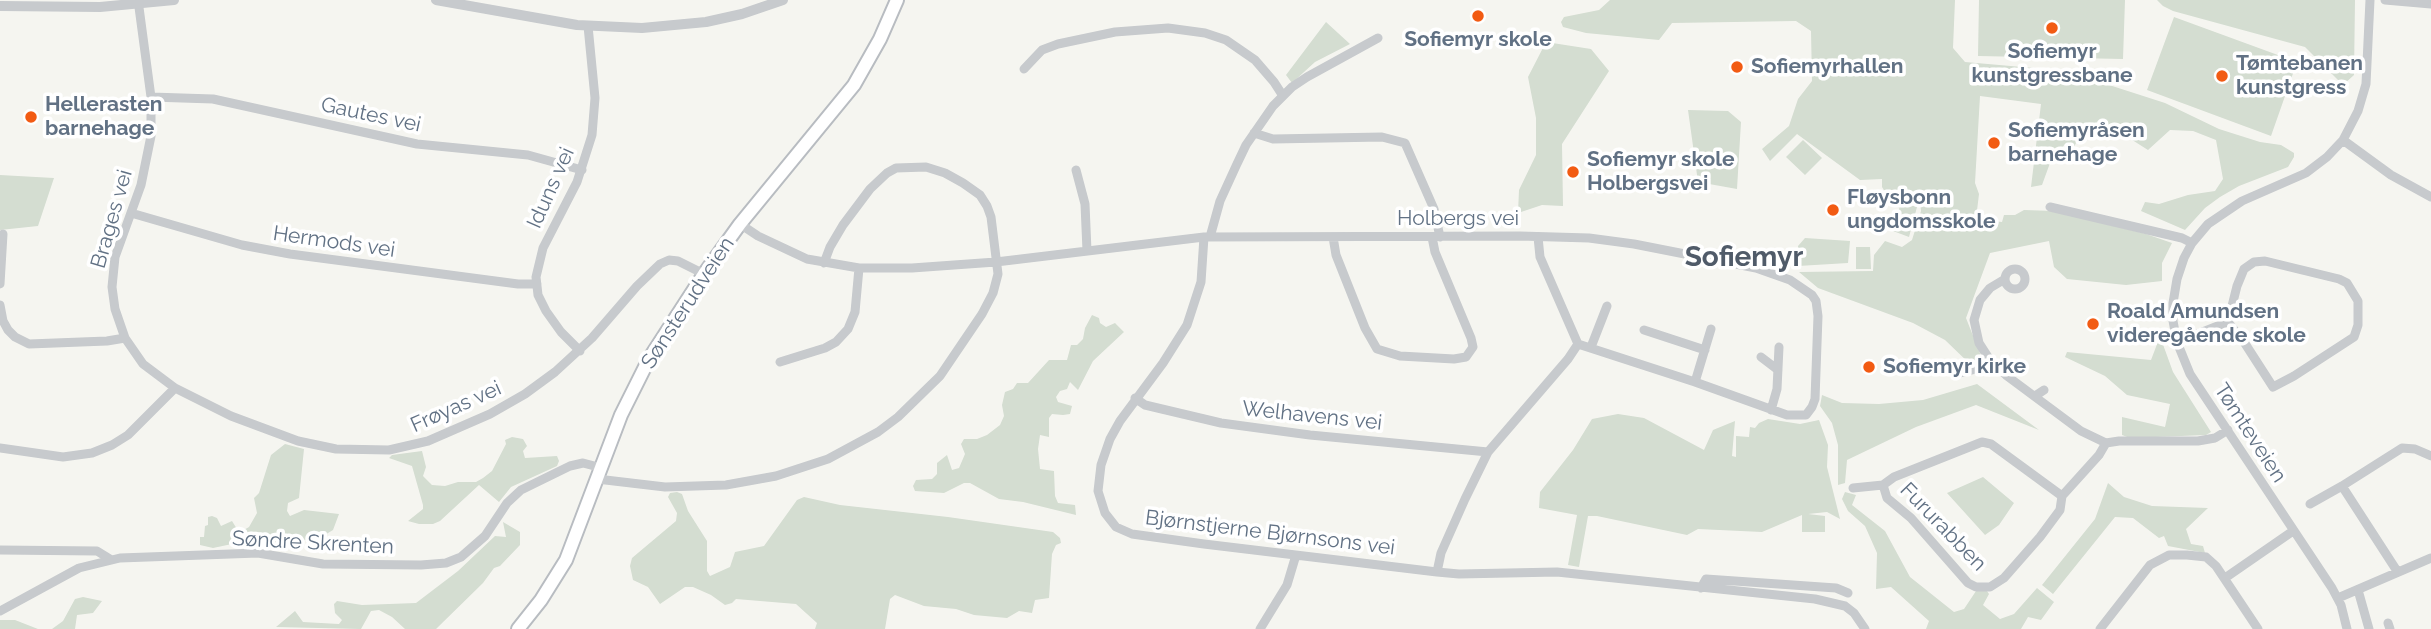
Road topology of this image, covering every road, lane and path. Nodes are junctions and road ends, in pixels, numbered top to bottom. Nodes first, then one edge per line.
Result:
1 (174, 0) edge
2 (436, 0) edge
3 (783, 0) edge
4 (897, 0) edge
5 (2370, 0) edge
6 (2385, 0) edge
7 (138, 2) edge
8 (472, 3) edge
9 (2431, 4) edge
10 (0, 6) edge
11 (588, 26) junction
12 (1378, 37) dead end
13 (1024, 69) dead end
14 (1283, 96) junction
15 (151, 97) junction
16 (1254, 133) junction
17 (2343, 140) junction
18 (582, 170) junction
19 (1076, 170) dead end
20 (2431, 197) edge
21 (2050, 207) dead end
22 (131, 213) junction
23 (740, 224) junction
24 (3, 234) dead end
25 (1207, 237) junction
26 (1333, 237) junction
27 (1436, 237) junction
28 (1538, 237) junction
29 (2192, 243) junction
30 (1087, 251) junction
31 (996, 262) junction
32 (824, 263) junction
33 (859, 268) junction
34 (704, 274) junction
35 (2005, 279) dead end
36 (0, 284) edge
37 (537, 284) junction
38 (0, 305) edge
39 (1607, 306) dead end
40 (2228, 322) junction
41 (1711, 329) dead end
42 (1644, 330) dead end
43 (124, 338) junction
44 (2177, 342) junction
45 (1578, 344) junction
46 (1779, 346) dead end
47 (1591, 347) junction
48 (580, 351) junction
49 (1704, 351) junction
50 (1761, 357) dead end
51 (1988, 357) junction
52 (780, 362) dead end
53 (1778, 370) junction
54 (1961, 373) dead end
55 (1695, 382) junction
56 (175, 388) junction
57 (2044, 390) dead end
58 (2035, 396) junction
59 (1135, 398) junction
60 (1771, 410) junction
61 (2228, 430) junction
62 (2106, 443) junction
63 (0, 448) edge
64 (1488, 452) junction
65 (2431, 456) edge
66 (599, 473) junction
67 (1883, 485) junction
68 (2342, 486) junction
69 (1853, 488) dead end
70 (2062, 496) junction
71 (2310, 504) dead end
72 (2293, 531) junction
73 (0, 550) edge
74 (1296, 555) junction
75 (2431, 558) edge
76 (110, 559) junction
77 (2398, 571) junction
78 (1437, 572) junction
79 (2225, 578) junction
80 (1701, 588) junction
81 (2358, 590) junction
82 (1848, 593) dead end
83 (2338, 598) junction
84 (0, 611) edge
85 (518, 629) edge
86 (1260, 629) edge
87 (1865, 629) edge
88 (2100, 629) edge
89 (2258, 629) edge
90 (2347, 629) edge
91 (2369, 629) edge

1 - 7 street
2 - 8 street
3 - 11 street
4 - 23 main road, Sønsterudveien
5 - 17 street, Tømteveien
6 - 9 street
7 - 10 street
7 - 15 street, Brages vei
8 - 11 street
11 - 18 street, Iduns vei
12 - 14 street, Bjørnstjerne Bjørnsons vei
13 - 14 street
14 - 16 street, Bjørnstjerne Bjørnsons vei
15 - 18 street, Gautes vei
15 - 22 street, Brages vei
16 - 25 street, Bjørnstjerne Bjørnsons vei
16 - 27 street
17 - 20 street
17 - 29 street, Tømteveien
18 - 37 street, Iduns vei
19 - 30 street
21 - 29 street
22 - 37 street, Hermods vei
22 - 43 street, Brages vei
23 - 32 street, Holbergs vei
23 - 34 main road, Sønsterudveien
24 - 36 street
25 - 26 street, Holbergs vei
25 - 30 street, Holbergs vei
25 - 59 street, Bjørnstjerne Bjørnsons vei
26 - 27 street, Holbergs vei
26 - 27 street
27 - 28 street, Holbergs vei
28 - 45 street
28 - 60 street, Holbergs vei
29 - 44 street, Tømteveien
30 - 31 street, Holbergs vei
31 - 32 street, Søndre Skrenten
31 - 33 street, Holbergs vei
31 - 66 street, Søndre Skrenten
32 - 33 street, Holbergs vei
33 - 52 street
34 - 48 street, Frøyas vei
34 - 66 main road, Sønsterudveien
35 - 51 street
37 - 48 street
38 - 43 street
39 - 47 street
40 - 40 street
40 - 44 street
41 - 49 street
42 - 49 street
43 - 56 street, Frøyas vei
44 - 61 street, Tømteveien
45 - 47 street
45 - 64 street
46 - 53 street
47 - 55 street
48 - 56 street, Frøyas vei
49 - 55 street
50 - 53 street
51 - 54 street
51 - 58 street
53 - 60 street
55 - 60 street
56 - 63 street
57 - 58 street
58 - 62 street
59 - 64 street, Welhavens vei
59 - 74 street, Bjørnstjerne Bjørnsons vei
61 - 62 street
61 - 72 street, Tømteveien
62 - 70 street, Fururabben
64 - 78 street
65 - 68 street
66 - 76 street, Søndre Skrenten
66 - 85 main road, Sønsterudveien
67 - 69 street, Fururabben
67 - 70 street, Fururabben
67 - 70 street, Fururabben
68 - 71 street
68 - 77 street
72 - 79 street
72 - 83 street, Tømteveien
73 - 76 street, Søndre Skrenten
74 - 78 street, Bjørnstjerne Bjørnsons vei
74 - 86 street
75 - 77 street
76 - 84 street, Søndre Skrenten
77 - 81 street
78 - 80 street, Bjørnstjerne Bjørnsons vei
79 - 88 street
79 - 89 street
80 - 82 street, Bjørnstjerne Bjørnsons vei
80 - 87 street, Bjørnstjerne Bjørnsons vei
81 - 83 street
81 - 91 street
83 - 90 street, Tømteveien

